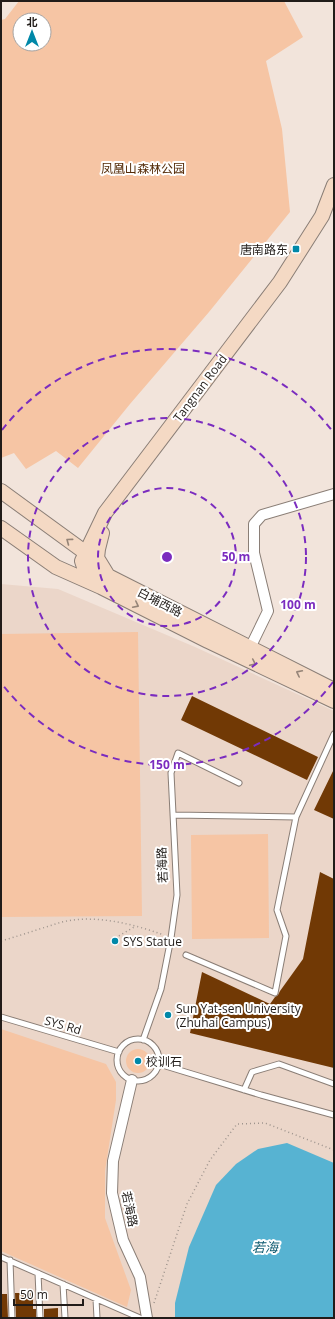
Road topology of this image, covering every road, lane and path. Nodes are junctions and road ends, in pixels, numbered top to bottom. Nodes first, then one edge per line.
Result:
1 (334, 185) edge
2 (334, 211) edge
3 (1, 491) edge
4 (334, 494) edge
5 (1, 528) edge
6 (86, 553) junction
7 (105, 582) junction
8 (250, 648) junction
9 (334, 690) edge
10 (334, 702) edge
11 (334, 734) edge
12 (239, 783) dead end
13 (173, 815) junction
14 (296, 817) junction
15 (136, 926) junction
16 (171, 938) junction
17 (112, 940) dead end
18 (1, 941) edge
19 (186, 954) dead end
20 (1, 1017) edge
21 (143, 1040) junction
22 (119, 1052) junction
23 (159, 1064) junction
24 (132, 1080) junction
25 (334, 1084) edge
26 (244, 1090) junction
27 (334, 1115) edge
28 (334, 1150) edge
29 (1, 1257) edge
30 (10, 1260) junction
31 (38, 1273) junction
32 (63, 1284) junction
33 (96, 1299) junction
34 (154, 1305) dead end
35 (12, 1318) edge
36 (40, 1318) edge
37 (65, 1318) edge
38 (97, 1318) edge
39 (140, 1318) edge
40 (147, 1318) edge

1 - 6 street, Tangnan Road
2 - 7 street, Tangnan Road
6 -> 3 street, 白埔西路
4 - 8 street
5 - 7 street, 白埔西路
6 - 7 street, 白埔西路
7 - 8 street, 白埔西路
7 -> 10 street, 白埔西路
9 -> 8 street, 白埔西路
11 - 14 lane
12 - 13 lane, 若海路
13 - 14 lane
13 - 16 lane, 若海路
14 - 19 lane
15 - 16 path
15 - 17 path
15 - 18 path
16 - 21 lane, 若海路
20 - 22 lane, SYS Rd
21 - 22 lane
21 - 23 lane
22 - 24 lane
23 - 24 lane
23 - 26 lane
24 - 40 street, 若海路
25 - 26 lane
26 - 27 lane
28 - 34 path
29 - 30 lane
30 - 31 lane
30 - 35 lane
31 - 32 lane
31 - 36 lane
32 - 33 lane
32 - 37 lane
33 - 38 lane
33 - 39 lane

